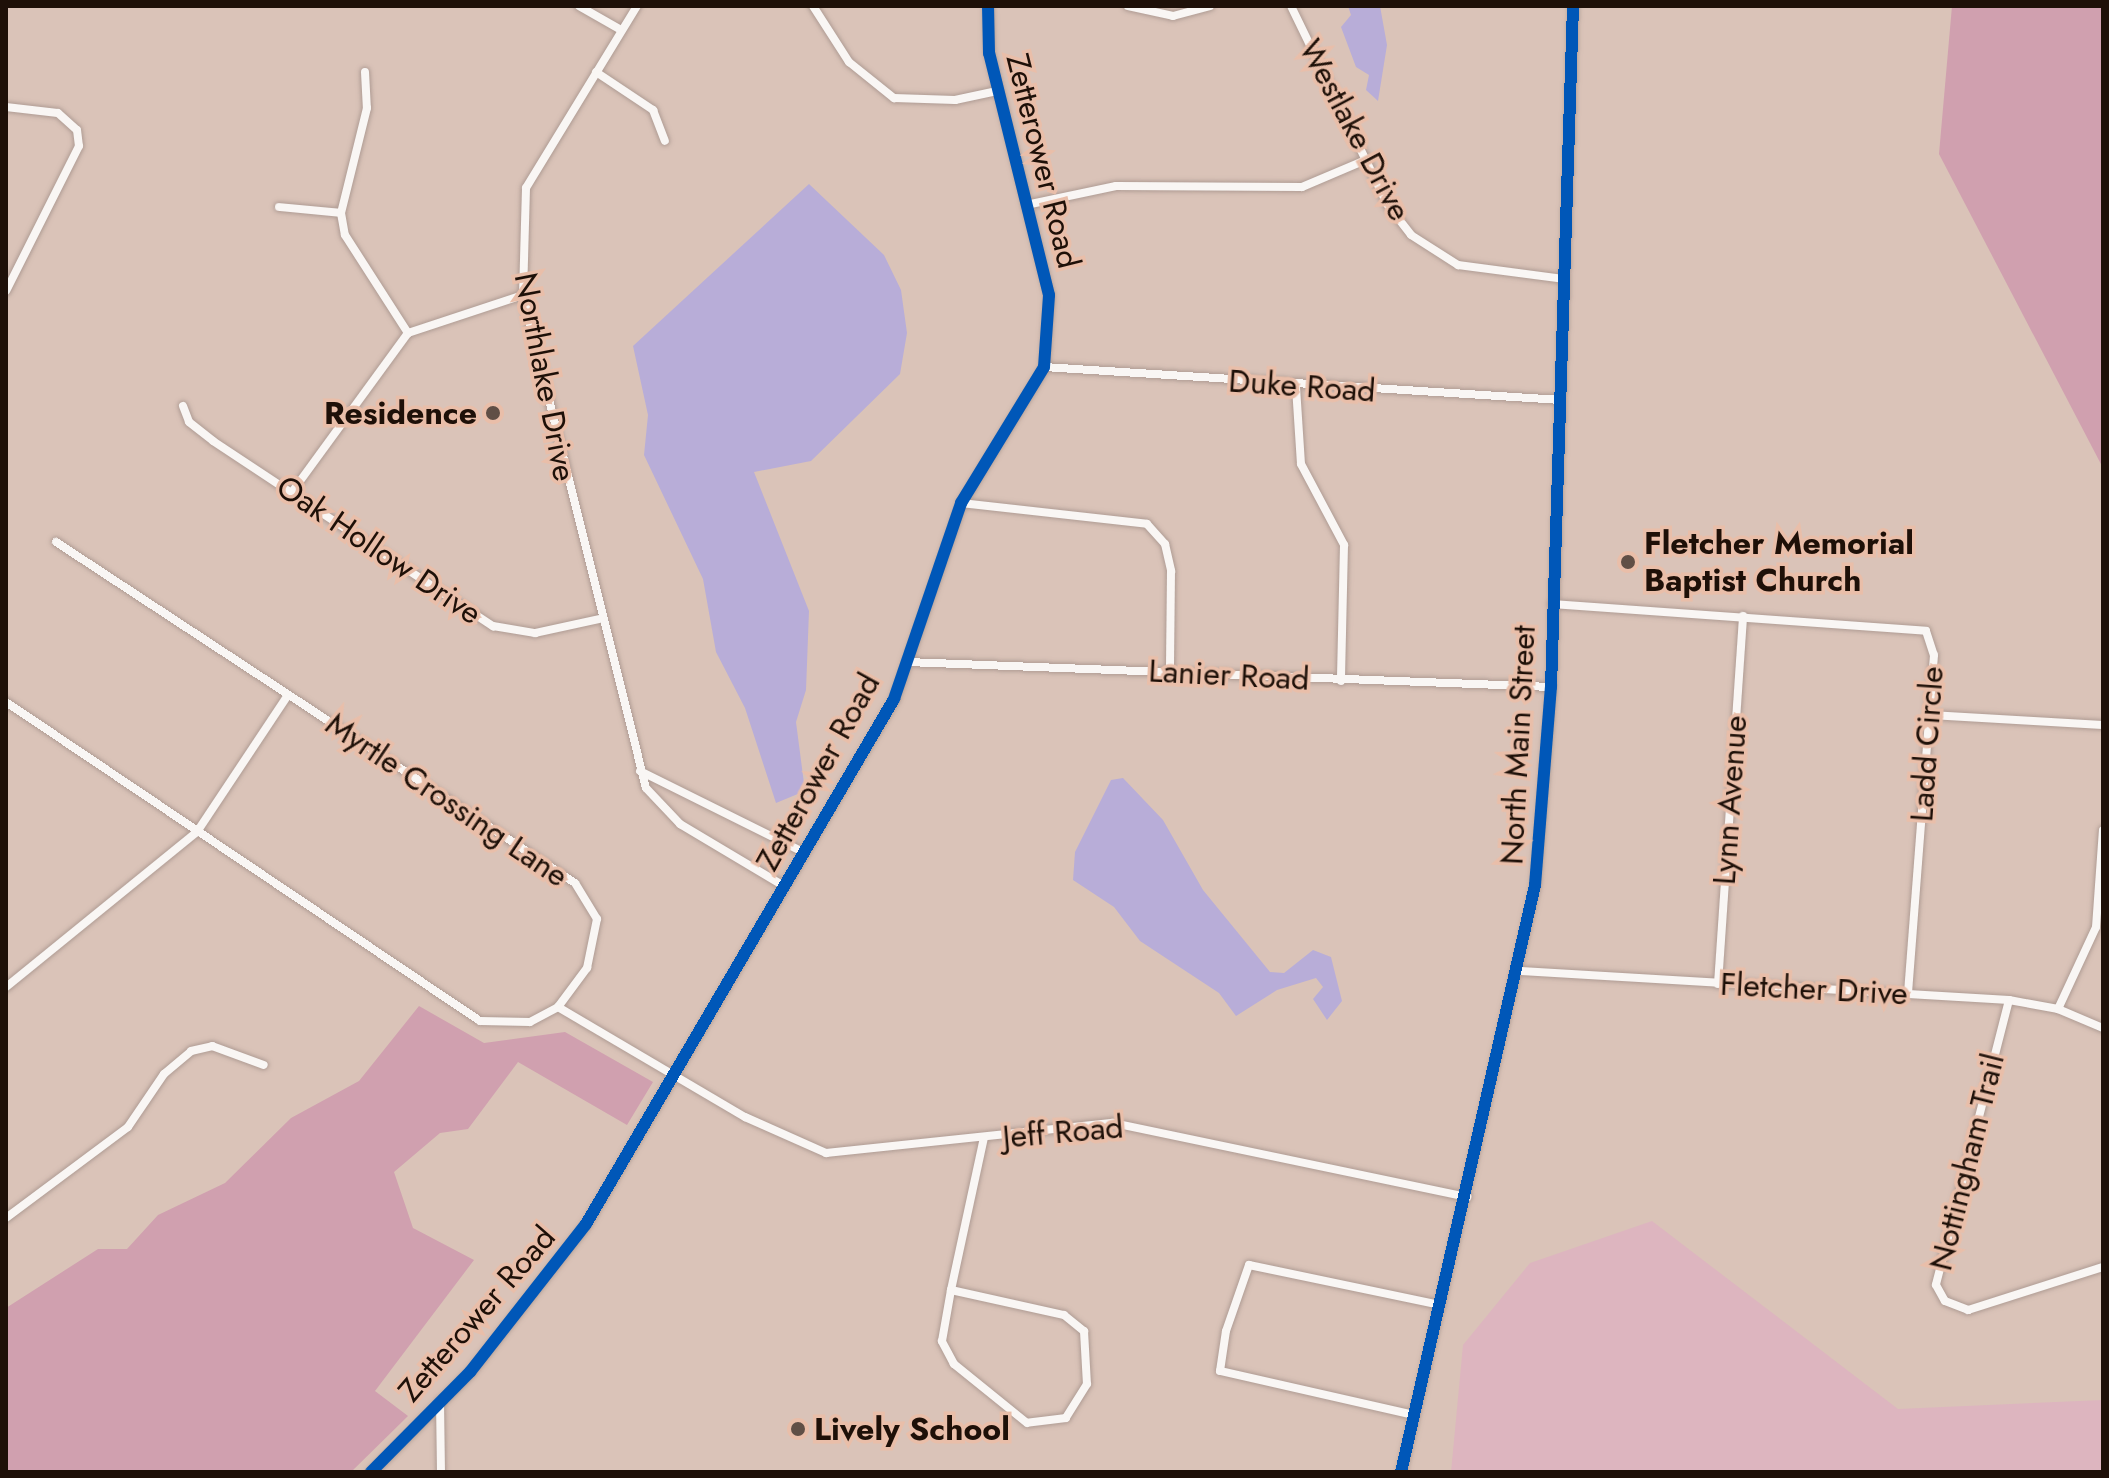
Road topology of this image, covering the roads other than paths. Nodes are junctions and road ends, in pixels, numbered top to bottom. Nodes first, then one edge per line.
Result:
1 (579, 6) edge
2 (637, 6) edge
3 (813, 6) edge
4 (988, 6) edge
5 (1128, 6) edge
6 (1210, 6) edge
7 (1291, 6) edge
8 (1573, 6) edge
9 (621, 30) junction
10 (365, 72) dead end
11 (596, 72) junction
12 (997, 91) junction
13 (6, 107) edge
14 (665, 141) dead end
15 (1368, 159) junction
16 (1026, 205) junction
17 (279, 207) dead end
18 (341, 213) junction
19 (1565, 279) junction
20 (6, 291) edge
21 (523, 295) junction
22 (408, 333) junction
23 (1044, 367) junction
24 (1296, 387) junction
25 (1561, 400) junction
26 (183, 406) dead end
27 (292, 492) junction
28 (961, 503) junction
29 (56, 542) dead end
30 (1552, 604) junction
31 (1743, 616) junction
32 (599, 619) junction
33 (907, 662) junction
34 (1170, 674) junction
35 (1341, 681) junction
36 (1551, 687) junction
37 (288, 695) junction
38 (6, 702) edge
39 (1930, 715) junction
40 (2103, 725) edge
41 (639, 771) junction
42 (2103, 830) edge
43 (197, 832) junction
44 (805, 853) junction
45 (784, 886) junction
46 (1521, 971) junction
47 (1718, 984) junction
48 (6, 987) edge
49 (1908, 994) junction
50 (2009, 1000) junction
51 (558, 1007) junction
52 (2058, 1009) junction
53 (2103, 1028) edge
54 (264, 1065) dead end
55 (670, 1075) junction
56 (984, 1138) junction
57 (1467, 1198) junction
58 (6, 1218) edge
59 (2103, 1267) edge
60 (951, 1290) junction
61 (1441, 1305) junction
62 (440, 1401) junction
63 (1414, 1415) junction
64 (371, 1472) edge
65 (441, 1472) edge
66 (1401, 1472) edge

1 - 9 street
2 - 9 street, Northlake Drive
3 - 12 street
4 - 12 street, Zetterower Road
5 - 6 street
7 - 15 street, Westlake Drive
8 - 19 street, North Main Street
9 - 11 street, Northlake Drive
10 - 18 street
11 - 14 street
11 - 21 street, Northlake Drive
12 - 16 street, Zetterower Road
13 - 20 street
15 - 16 street
15 - 19 street, Westlake Drive
16 - 23 street, Zetterower Road
17 - 18 street
18 - 22 street
19 - 25 street, North Main Street
21 - 22 street
21 - 32 street, Northlake Drive
22 - 27 street
23 - 24 street, Duke Road
23 - 28 street, Zetterower Road
24 - 25 street, Duke Road
24 - 35 street
25 - 30 street, North Main Street
26 - 27 street, Oak Hollow Drive
27 - 32 street, Oak Hollow Drive
28 - 33 street, Zetterower Road
28 - 34 street
29 - 37 street, Myrtle Crossing Lane
30 - 31 street, Ladd Circle
30 - 36 street, North Main Street
31 - 39 street, Ladd Circle
31 - 47 street, Lynn Avenue
32 - 41 street, Northlake Drive
33 - 34 street, Lanier Road
33 - 44 street, Zetterower Road
34 - 35 street, Lanier Road
35 - 36 street, Lanier Road
36 - 46 street, North Main Street
37 - 43 street
37 - 51 street, Myrtle Crossing Lane
38 - 43 street
39 - 40 street
39 - 49 street, Ladd Circle
41 - 44 street
41 - 45 street, Northlake Drive
42 - 52 street
43 - 48 street
43 - 51 street
44 - 45 street, Zetterower Road
45 - 55 street, Zetterower Road
46 - 47 street, Fletcher Drive
46 - 57 street, North Main Street
47 - 49 street, Fletcher Drive
49 - 50 street, Fletcher Drive
50 - 52 street, Fletcher Drive
50 - 59 street, Nottingham Trail
51 - 55 street, Jeff Road
52 - 53 street, Fletcher Drive
54 - 58 street
55 - 56 street, Jeff Road
55 - 62 street, Zetterower Road
56 - 57 street, Jeff Road
56 - 60 street
57 - 61 street, North Main Street
60 - 60 street
61 - 63 street, North Main Street
61 - 63 street
62 - 64 street, Zetterower Road
62 - 65 street
63 - 66 street, North Main Street

